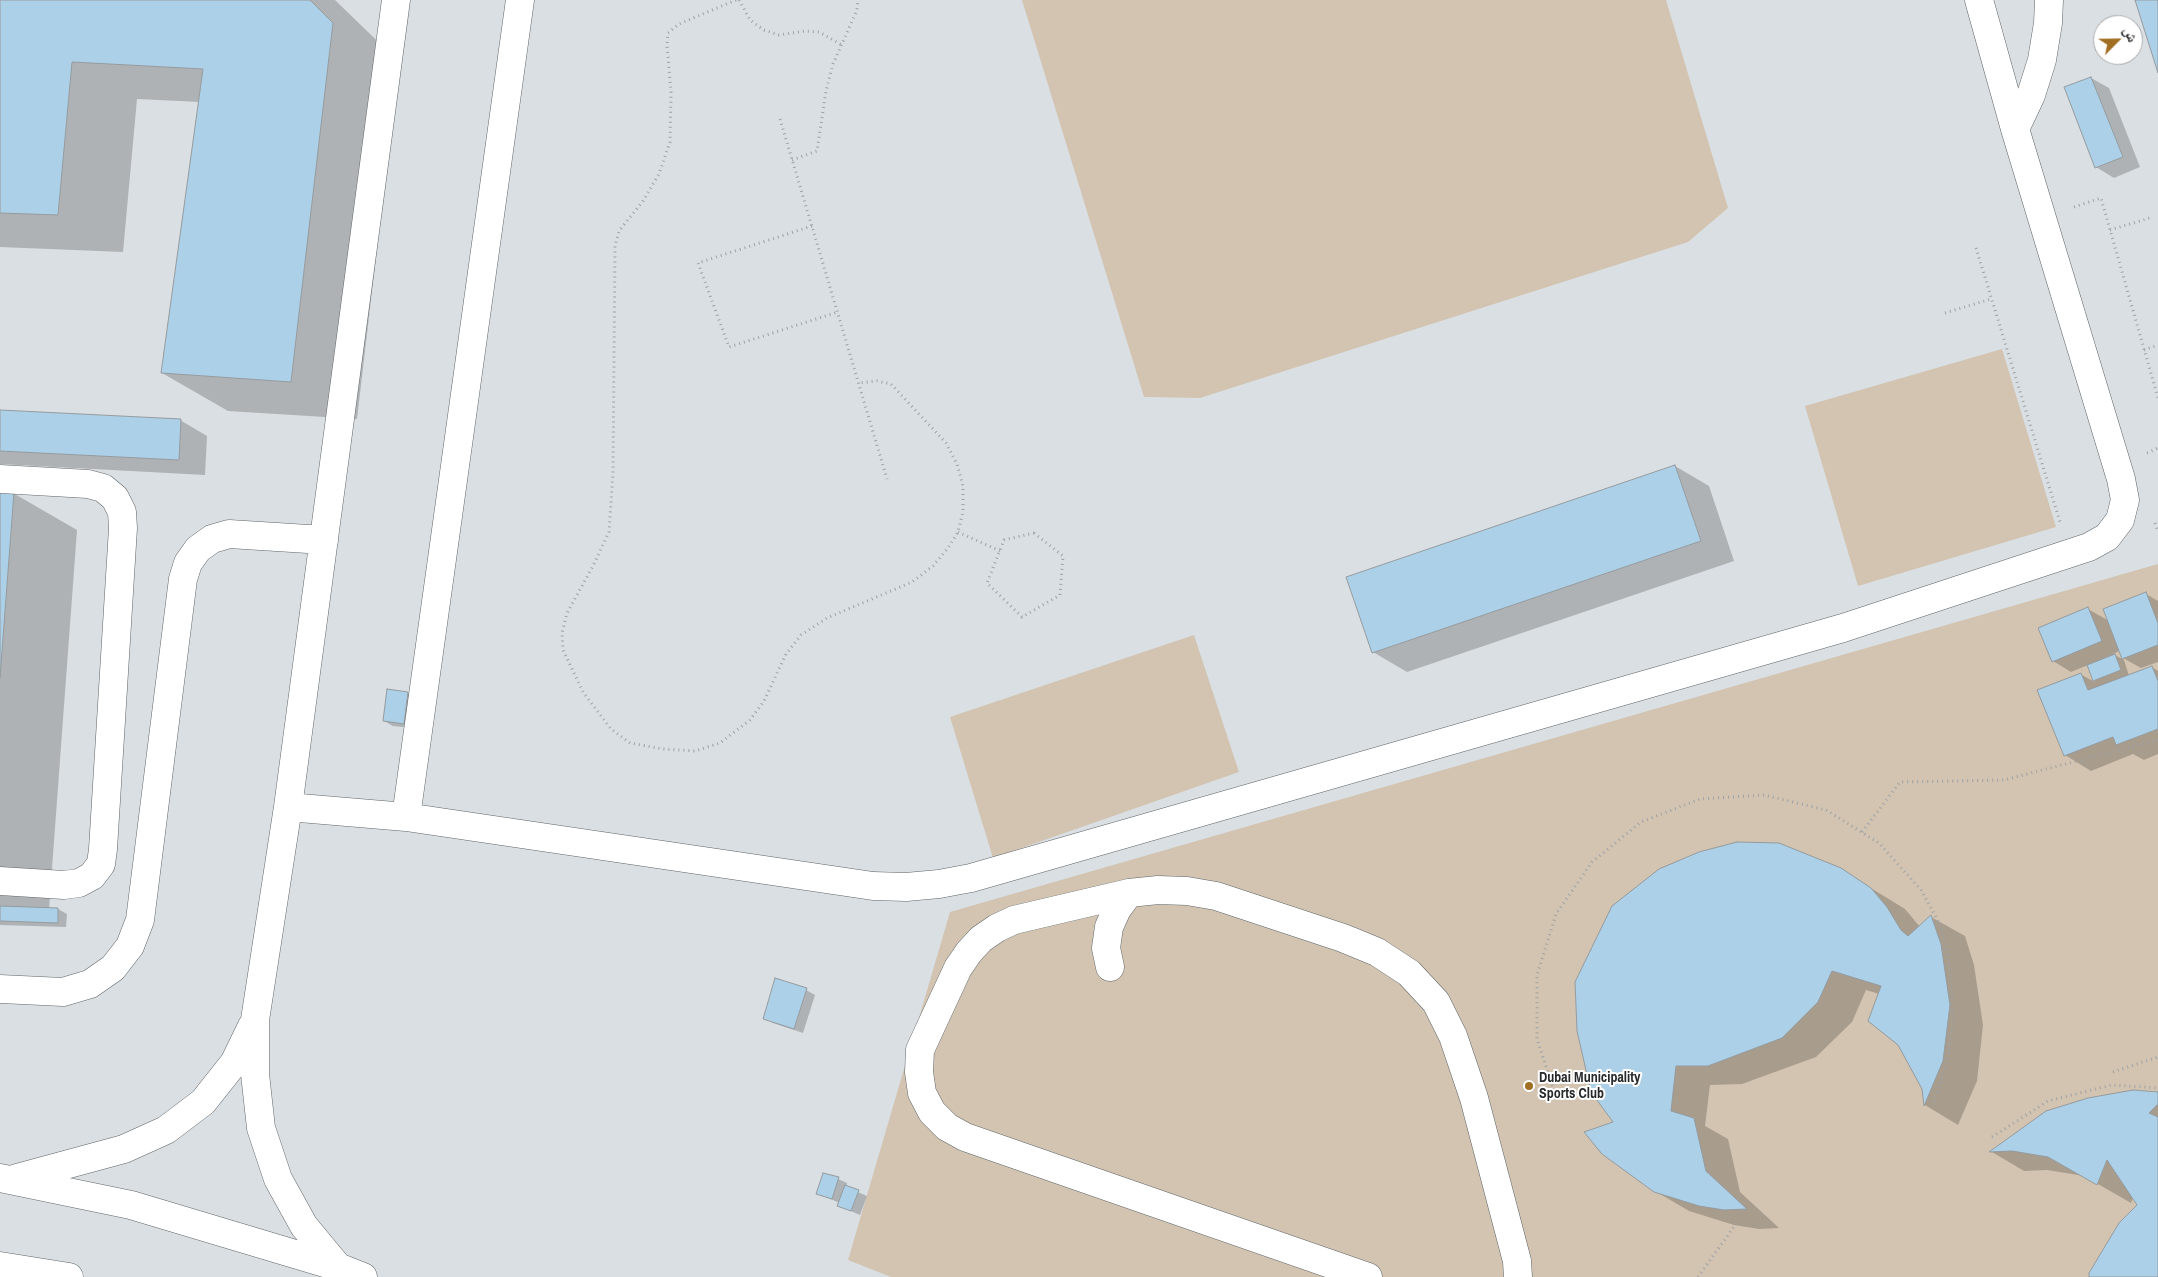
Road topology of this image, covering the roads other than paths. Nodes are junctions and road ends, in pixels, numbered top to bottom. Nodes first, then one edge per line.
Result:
1 (396, 0) edge
2 (520, 0) edge
3 (1979, 0) edge
4 (2049, 0) edge
5 (2015, 129) junction
6 (0, 478) edge
7 (324, 540) junction
8 (288, 807) junction
9 (406, 817) junction
10 (0, 881) edge
11 (1129, 893) junction
12 (1110, 967) dead end
13 (0, 989) edge
14 (255, 1020) junction
15 (5, 1179) edge
16 (0, 1266) edge
17 (338, 1267) junction
18 (56, 1276) edge
19 (363, 1277) edge
20 (1368, 1277) edge
21 (1518, 1277) edge

1 - 7 street
2 - 9 street
3 - 5 street
4 - 5 street
5 - 9 street
6 - 10 street
7 - 8 street
7 - 13 street
8 - 9 street
8 - 14 street
11 - 12 street
11 - 20 street
11 - 21 street
14 - 15 street
14 - 17 street
15 - 17 street
16 - 18 street
17 - 19 street

